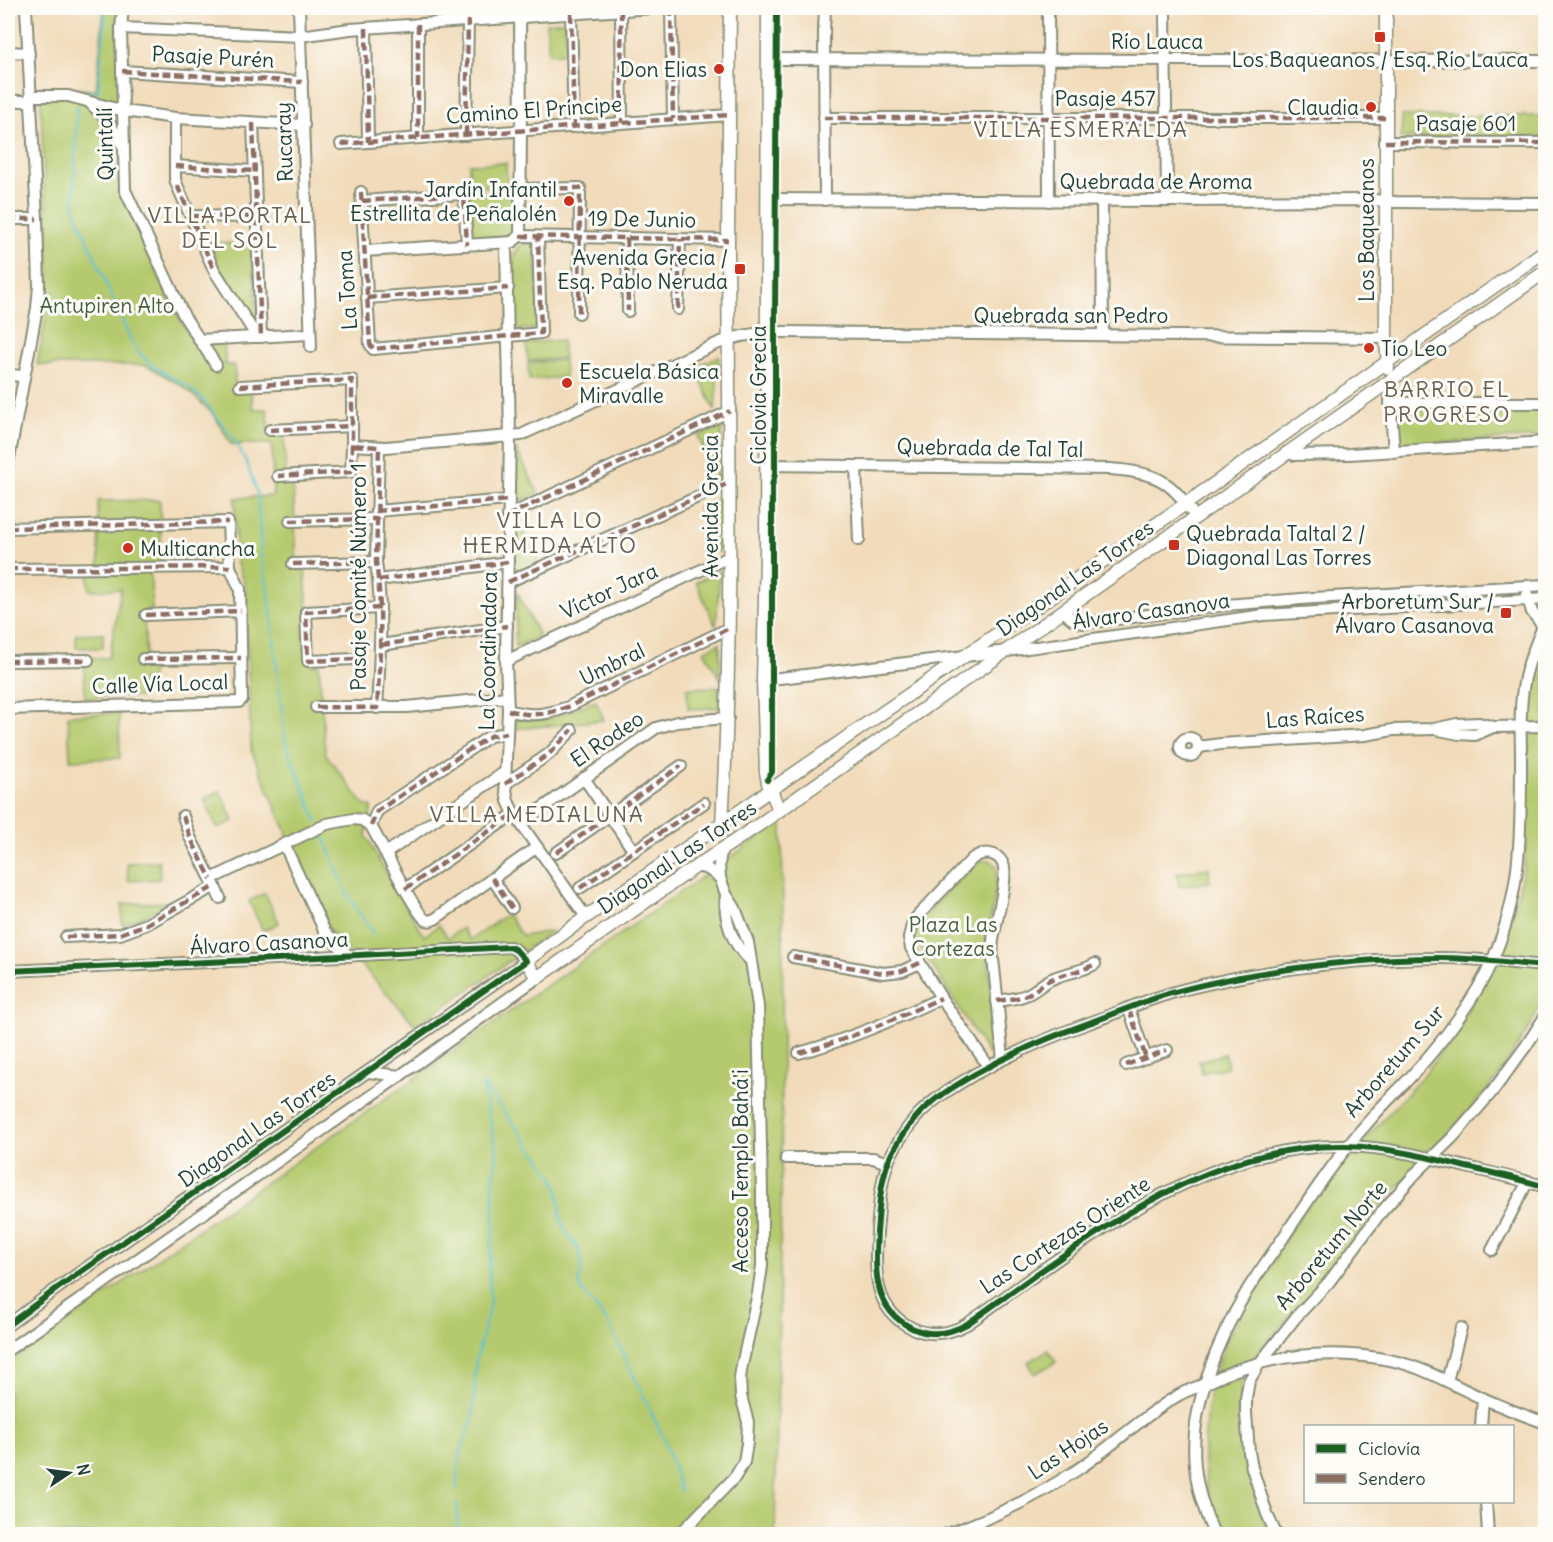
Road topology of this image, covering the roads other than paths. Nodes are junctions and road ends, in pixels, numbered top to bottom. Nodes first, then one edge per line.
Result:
1 (26, 8) edge
2 (123, 8) edge
3 (299, 8) edge
4 (653, 8) edge
5 (671, 8) edge
6 (730, 8) edge
7 (768, 8) edge
8 (825, 8) edge
9 (1048, 8) edge
10 (1166, 8) edge
11 (1386, 8) edge
12 (621, 10) junction
13 (519, 12) edge
14 (571, 13) junction
15 (468, 20) junction
16 (418, 24) junction
17 (122, 28) junction
18 (366, 28) junction
19 (300, 36) junction
20 (8, 52) edge
21 (29, 53) junction
22 (768, 59) junction
23 (824, 59) junction
24 (1049, 60) junction
25 (1166, 60) junction
26 (1386, 61) junction
27 (1545, 62) edge
28 (122, 71) junction
29 (302, 82) junction
30 (31, 99) junction
31 (8, 101) edge
32 (89, 102) junction
33 (124, 111) junction
34 (729, 115) junction
35 (175, 118) junction
36 (824, 118) junction
37 (1049, 118) junction
38 (1166, 118) junction
39 (1385, 118) junction
40 (673, 119) junction
41 (253, 123) junction
42 (622, 123) junction
43 (304, 125) junction
44 (574, 127) junction
45 (521, 130) junction
46 (466, 135) junction
47 (418, 138) junction
48 (368, 142) junction
49 (1385, 142) junction
50 (1545, 143) edge
51 (341, 144) dead end
52 (124, 147) junction
53 (175, 166) junction
54 (255, 171) junction
55 (520, 189) junction
56 (767, 199) junction
57 (825, 200) junction
58 (1049, 201) junction
59 (1102, 201) junction
60 (1167, 201) junction
61 (1385, 201) junction
62 (1545, 203) edge
63 (191, 216) junction
64 (256, 217) junction
65 (8, 219) edge
66 (38, 219) junction
67 (538, 237) junction
68 (580, 237) junction
69 (627, 238) junction
70 (517, 239) junction
71 (680, 239) junction
72 (728, 240) junction
73 (467, 244) junction
74 (1545, 250) edge
75 (364, 251) junction
76 (1545, 271) edge
77 (508, 288) junction
78 (367, 298) junction
79 (678, 309) dead end
80 (628, 311) dead end
81 (579, 313) dead end
82 (761, 333) junction
83 (309, 334) junction
84 (1103, 334) junction
85 (509, 336) junction
86 (259, 337) junction
87 (1386, 338) junction
88 (729, 339) junction
89 (199, 340) junction
90 (311, 347) dead end
91 (1388, 362) junction
92 (216, 365) dead end
93 (8, 375) edge
94 (24, 376) junction
95 (1389, 381) junction
96 (240, 386) dead end
97 (1390, 403) junction
98 (1545, 403) edge
99 (730, 411) junction
100 (352, 426) junction
101 (270, 430) dead end
102 (510, 436) junction
103 (1545, 442) edge
104 (352, 445) junction
105 (379, 447) junction
106 (1287, 452) junction
107 (1394, 452) junction
108 (8, 464) edge
109 (766, 465) junction
110 (856, 466) junction
111 (278, 476) dead end
112 (729, 483) junction
113 (508, 500) junction
114 (1187, 503) junction
115 (376, 515) junction
116 (507, 516) junction
117 (1195, 517) junction
118 (290, 521) dead end
119 (8, 528) edge
120 (859, 540) dead end
121 (729, 557) junction
122 (376, 562) junction
123 (508, 562) junction
124 (293, 564) dead end
125 (230, 567) junction
126 (8, 569) edge
127 (379, 580) junction
128 (508, 582) junction
129 (1545, 585) edge
130 (1525, 586) junction
131 (1527, 599) junction
132 (1545, 599) edge
133 (380, 608) junction
134 (1064, 610) junction
135 (241, 611) junction
136 (146, 615) dead end
137 (1141, 615) junction
138 (507, 626) junction
139 (1544, 626) edge
140 (729, 628) junction
141 (1143, 631) junction
142 (381, 645) junction
143 (1007, 651) junction
144 (969, 655) junction
145 (241, 658) junction
146 (355, 658) dead end
147 (143, 659) dead end
148 (88, 660) dead end
149 (506, 661) junction
150 (8, 662) edge
151 (763, 680) junction
152 (507, 697) junction
153 (316, 707) dead end
154 (377, 708) junction
155 (8, 709) edge
156 (508, 711) junction
157 (728, 718) junction
158 (1545, 726) edge
159 (1521, 727) junction
160 (572, 730) dead end
161 (507, 733) junction
162 (1199, 747) dead end
163 (681, 766) dead end
164 (505, 778) junction
165 (585, 778) junction
166 (771, 790) junction
167 (704, 803) dead end
168 (779, 810) junction
169 (610, 815) junction
170 (183, 816) dead end
171 (518, 819) junction
172 (722, 824) junction
173 (371, 826) junction
174 (284, 844) junction
175 (537, 847) junction
176 (633, 850) junction
177 (721, 851) junction
178 (386, 853) junction
179 (556, 853) dead end
180 (696, 866) junction
181 (492, 878) junction
182 (720, 878) junction
183 (213, 882) junction
184 (580, 888) dead end
185 (405, 889) junction
186 (220, 898) dead end
187 (512, 908) dead end
188 (586, 917) junction
189 (66, 938) dead end
190 (349, 956) junction
191 (793, 957) dead end
192 (526, 961) junction
193 (1492, 962) junction
194 (920, 963) junction
195 (1095, 964) dead end
196 (1545, 966) edge
197 (8, 971) edge
198 (537, 978) junction
199 (941, 998) junction
200 (997, 1001) junction
201 (1129, 1009) junction
202 (1545, 1015) edge
203 (1167, 1050) dead end
204 (799, 1053) dead end
205 (1146, 1058) junction
206 (1003, 1059) junction
207 (1126, 1065) dead end
208 (989, 1066) junction
209 (368, 1072) junction
210 (400, 1076) junction
211 (1347, 1146) junction
212 (786, 1158) dead end
213 (1432, 1158) junction
214 (888, 1163) junction
215 (1528, 1181) junction
216 (1545, 1187) edge
217 (1492, 1250) dead end
218 (8, 1325) edge
219 (1461, 1328) dead end
220 (8, 1350) edge
221 (1259, 1364) junction
222 (1447, 1381) junction
223 (1204, 1384) junction
224 (1483, 1398) junction
225 (1545, 1423) edge
226 (1481, 1425) edge
227 (1486, 1503) edge
228 (680, 1534) edge
229 (947, 1534) edge
230 (1214, 1534) edge
231 (1276, 1534) edge
232 (1488, 1534) edge

1 - 21 street
2 - 17 street, Quintalí
3 - 19 street, Rucaray
4 - 12 street
5 - 40 street
6 - 34 main road, Avenida Grecia
7 - 22 main road
8 - 23 street
9 - 24 street
10 - 25 street
11 - 26 main road, Los Baqueanos
12 - 14 street
12 - 42 street
13 - 14 street
13 - 15 street
13 - 45 street
14 - 44 street
15 - 16 street
15 - 46 street
16 - 18 street
16 - 47 street
17 - 19 street
17 - 28 street, Quintalí
18 - 19 street
18 - 48 street
19 - 29 street, Rucaray
20 - 21 street
21 - 30 street
22 - 23 street, Río Lauca
22 - 56 main road
23 - 24 street, Río Lauca
23 - 36 street
24 - 25 street, Río Lauca
24 - 37 street
25 - 26 street, Río Lauca
25 - 38 street
26 - 27 street, Río Lauca
26 - 39 main road, Los Baqueanos
28 - 29 street, Pasaje Purén
28 - 33 street, Quintalí
29 - 43 street, Rucaray
30 - 31 street
30 - 32 street
30 - 66 street
32 - 33 street
32 - 52 street
33 - 35 street
33 - 52 street, Quintalí
34 - 40 street, Camino El Príncipe
34 - 72 main road, Avenida Grecia
35 - 41 street
35 - 53 street
36 - 37 street, Pasaje 457
36 - 57 street
37 - 38 street, Pasaje 457
37 - 58 street
38 - 39 street, Pasaje 457
38 - 60 street
39 - 49 main road, Los Baqueanos
40 - 42 street, Camino El Príncipe
41 - 43 street
41 - 54 street
42 - 44 street, Camino El Príncipe
43 - 83 street, Rucaray
44 - 45 street, Camino El Príncipe
45 - 46 street, Camino El Príncipe
45 - 55 street
46 - 47 street, Camino El Príncipe
47 - 48 street, Camino El Príncipe
48 - 51 street, Camino El Príncipe
49 - 50 street, Pasaje 601
49 - 61 main road, Los Baqueanos
52 - 89 street, Quintalí
53 - 54 street
53 - 63 street
54 - 64 street
55 - 68 street
55 - 70 street
56 - 57 street, Quebrada de Aroma
56 - 82 main road
57 - 58 street, Quebrada de Aroma
58 - 59 street, Quebrada de Aroma
59 - 60 street, Quebrada de Aroma
59 - 84 street
60 - 61 street, Quebrada de Aroma
61 - 62 street, Quebrada de Aroma
61 - 87 main road, Los Baqueanos
63 - 64 street
63 - 86 street
64 - 86 street
65 - 66 street
66 - 94 street
67 - 68 street, 19 De Junio
67 - 70 street, 19 De Junio
67 - 85 street
68 - 69 street, 19 De Junio
68 - 81 street
69 - 71 street, 19 De Junio
69 - 80 street
70 - 73 street, 19 De Junio
70 - 77 street, La Coordinadora
71 - 72 street, 19 De Junio
71 - 79 street
72 - 88 main road, Avenida Grecia
73 - 75 street, 19 De Junio
73 - 75 street, La Toma
74 - 91 main road, Diagonal Las Torres
75 - 78 street, La Toma
76 - 95 main road, Diagonal Las Torres
77 - 78 street
77 - 85 street, La Coordinadora
78 - 85 street, La Toma
82 - 84 street, Quebrada san Pedro
82 - 88 street, Quebrada san Pedro
82 - 109 main road
83 - 86 street
83 - 90 street, Rucaray
84 - 87 street, Quebrada san Pedro
85 - 102 street, La Coordinadora
86 - 89 street
87 - 91 main road, Los Baqueanos
88 - 99 main road, Avenida Grecia
88 - 102 street, Quebrada san Pedro
89 - 92 street, Quintalí
91 - 95 main road, Los Baqueanos
91 - 114 main road, Diagonal Las Torres
93 - 94 street
94 - 108 street
95 - 97 street, Los Baqueanos
95 - 106 main road, Diagonal Las Torres
96 - 100 street
97 - 98 street
97 - 107 street, Los Baqueanos
99 - 112 main road, Avenida Grecia
99 - 116 street
100 - 101 street
100 - 104 street
102 - 105 street, Quebrada san Pedro
102 - 113 street, La Coordinadora
103 - 107 street
104 - 105 street, Quebrada san Pedro
104 - 111 street
105 - 115 street, Pasaje Comité Número 1
106 - 107 street
106 - 117 main road, Diagonal Las Torres
109 - 110 street, Quebrada de Tal Tal
109 - 151 main road
110 - 114 street, Quebrada de Tal Tal
110 - 120 street
112 - 121 main road, Avenida Grecia
112 - 128 street
113 - 115 street
113 - 116 street, La Coordinadora
114 - 117 street, Quebrada de Tal Tal
114 - 144 main road, Diagonal Las Torres
115 - 118 street
115 - 122 street, Pasaje Comité Número 1
116 - 123 street, La Coordinadora
117 - 134 main road, Diagonal Las Torres
119 - 125 street, Calle Vía Local
121 - 140 main road, Avenida Grecia
121 - 149 street, Víctor Jara
122 - 124 street
122 - 127 street, Pasaje Comité Número 1
123 - 127 street
123 - 128 street, La Coordinadora
125 - 126 street
125 - 135 street, Calle Vía Local
127 - 133 street, Pasaje Comité Número 1
128 - 138 street, La Coordinadora
129 - 130 street, Álvaro Casanova
130 - 131 street, Arboretum Sur
130 - 137 street, Álvaro Casanova
131 - 132 street, Álvaro Casanova
131 - 139 street, Arboretum Sur
131 - 141 street, Álvaro Casanova
133 - 142 street, Pasaje Comité Número 1
133 - 146 street
134 - 137 street, Álvaro Casanova
134 - 143 main road, Diagonal Las Torres
135 - 136 street
135 - 145 street, Calle Vía Local
137 - 141 street
138 - 142 street
138 - 149 street, La Coordinadora
139 - 159 street, Arboretum Sur
140 - 156 street, Umbral
140 - 157 main road, Avenida Grecia
141 - 143 street, Álvaro Casanova
142 - 154 street, Pasaje Comité Número 1
143 - 144 street, Álvaro Casanova
143 - 168 main road, Diagonal Las Torres
144 - 151 street, Álvaro Casanova
144 - 166 main road, Diagonal Las Torres
145 - 147 street
145 - 155 street, Calle Vía Local
148 - 150 street
149 - 152 street, La Coordinadora
151 - 166 main road
152 - 154 street
152 - 156 street, La Coordinadora
153 - 154 street
156 - 161 street, La Coordinadora
157 - 165 street, El Rodeo
157 - 172 main road, Avenida Grecia
158 - 159 street, Las Raíces
159 - 162 street, Las Raíces
159 - 193 street, Arboretum Sur
160 - 164 street
161 - 164 street, La Coordinadora
161 - 173 street
163 - 169 street
164 - 171 street, La Coordinadora
164 - 178 street
165 - 169 street
165 - 171 street, El Rodeo
166 - 168 main road
166 - 172 main road, Diagonal Las Torres
167 - 176 street
168 - 177 main road, Diagonal Las Torres
169 - 176 street
169 - 179 street
170 - 183 street
171 - 175 street, La Coordinadora
171 - 185 street, El Rodeo
172 - 188 main road, Diagonal Las Torres
173 - 174 street
173 - 178 street
174 - 183 street
174 - 190 street
175 - 181 street
175 - 188 street, La Coordinadora
176 - 184 street
177 - 180 main road, Diagonal Las Torres
177 - 182 street, Acceso Templo Bahá'i
178 - 185 street
180 - 182 street
180 - 198 main road, Diagonal Las Torres
181 - 185 street
181 - 187 street
182 - 228 street, Acceso Templo Bahá'i
183 - 186 street
183 - 189 street
188 - 192 main road, Diagonal Las Torres
190 - 192 street, Álvaro Casanova
190 - 197 street, Álvaro Casanova
191 - 194 street
192 - 198 main road, Álvaro Casanova
192 - 209 street, Diagonal Las Torres
193 - 196 street
193 - 201 street
193 - 211 street, Arboretum Sur
194 - 199 street
194 - 200 street
195 - 200 street
198 - 210 street, Diagonal Las Torres
199 - 204 street
199 - 208 street
200 - 206 street
201 - 205 street
201 - 206 street
202 - 213 street, Arboretum Norte
203 - 205 street
205 - 207 street
206 - 208 street
208 - 214 street
209 - 210 street
209 - 218 street, Diagonal Las Torres
210 - 220 street, Diagonal Las Torres
211 - 213 street, Las Cortezas Oriente
211 - 214 street, Las Cortezas Oriente
211 - 223 street, Arboretum Sur
212 - 214 street
213 - 215 street, Las Cortezas Oriente
213 - 221 street, Arboretum Norte
215 - 216 street, Las Cortezas Oriente
215 - 217 street
219 - 222 street
221 - 222 street, Las Hojas
221 - 223 street, Las Hojas
221 - 231 street, Arboretum Norte
222 - 224 street, Las Hojas
223 - 229 street, Las Hojas
223 - 230 street, Arboretum Sur
224 - 225 street, Las Hojas
224 - 226 street
227 - 232 street

